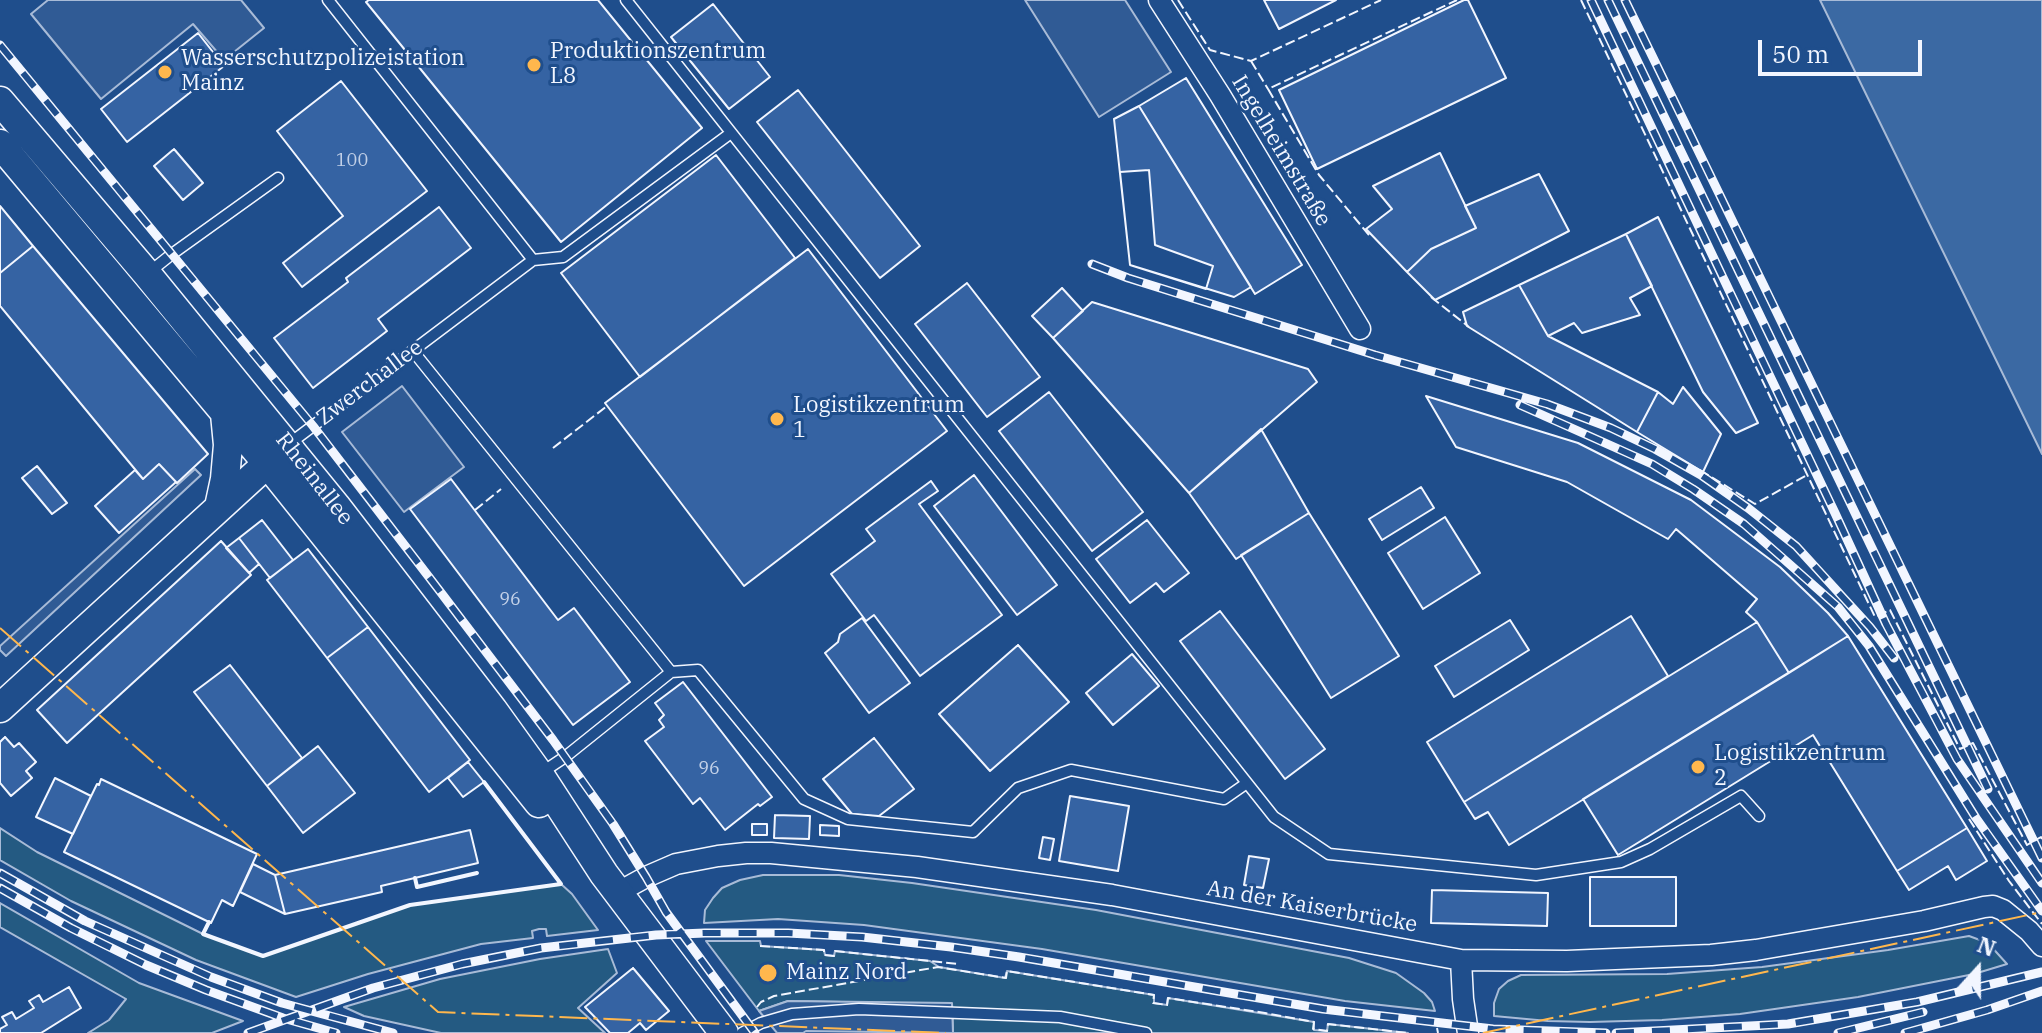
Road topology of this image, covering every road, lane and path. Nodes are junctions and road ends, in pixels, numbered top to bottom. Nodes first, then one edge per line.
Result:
1 (328, 0) edge
2 (626, 0) edge
3 (1159, 0) edge
4 (0, 101) edge
5 (731, 133) junction
6 (0, 144) edge
7 (278, 178) dead end
8 (533, 260) junction
9 (147, 274) junction
10 (1360, 329) dead end
11 (413, 351) junction
12 (225, 414) junction
13 (277, 454) junction
14 (219, 507) junction
15 (671, 672) junction
16 (0, 708) edge
17 (539, 774) junction
18 (1247, 783) junction
19 (1759, 816) dead end
20 (611, 883) junction
21 (2042, 946) edge
22 (1461, 960) junction
23 (724, 1033) edge
24 (742, 1033) edge
25 (1146, 1033) edge
26 (1468, 1033) edge

1 - 8 lane
2 - 5 lane
3 - 10 street, Ingelheimstraße
4 - 9 main road, Rheinallee
5 - 8 lane
5 - 18 lane
6 - 12 main road, Rheinallee
7 - 9 lane
8 - 11 lane, Zwerchallee
9 - 13 main road, Rheinallee
11 - 13 lane, Zwerchallee
11 - 15 lane
12 - 13 main road, Rheinallee
12 - 14 main road
13 - 14 main road, Zwerchallee
13 - 17 main road, Rheinallee
13 - 20 main road, Rheinallee
14 - 16 main road, Zwerchallee
15 - 17 lane
15 - 18 lane
17 - 20 main road, Rheinallee
18 - 19 lane
20 - 22 street, An der Kaiserbrücke
20 - 23 main road, Rheinallee
21 - 22 street, An der Kaiserbrücke
22 - 26 street
24 - 25 lane

